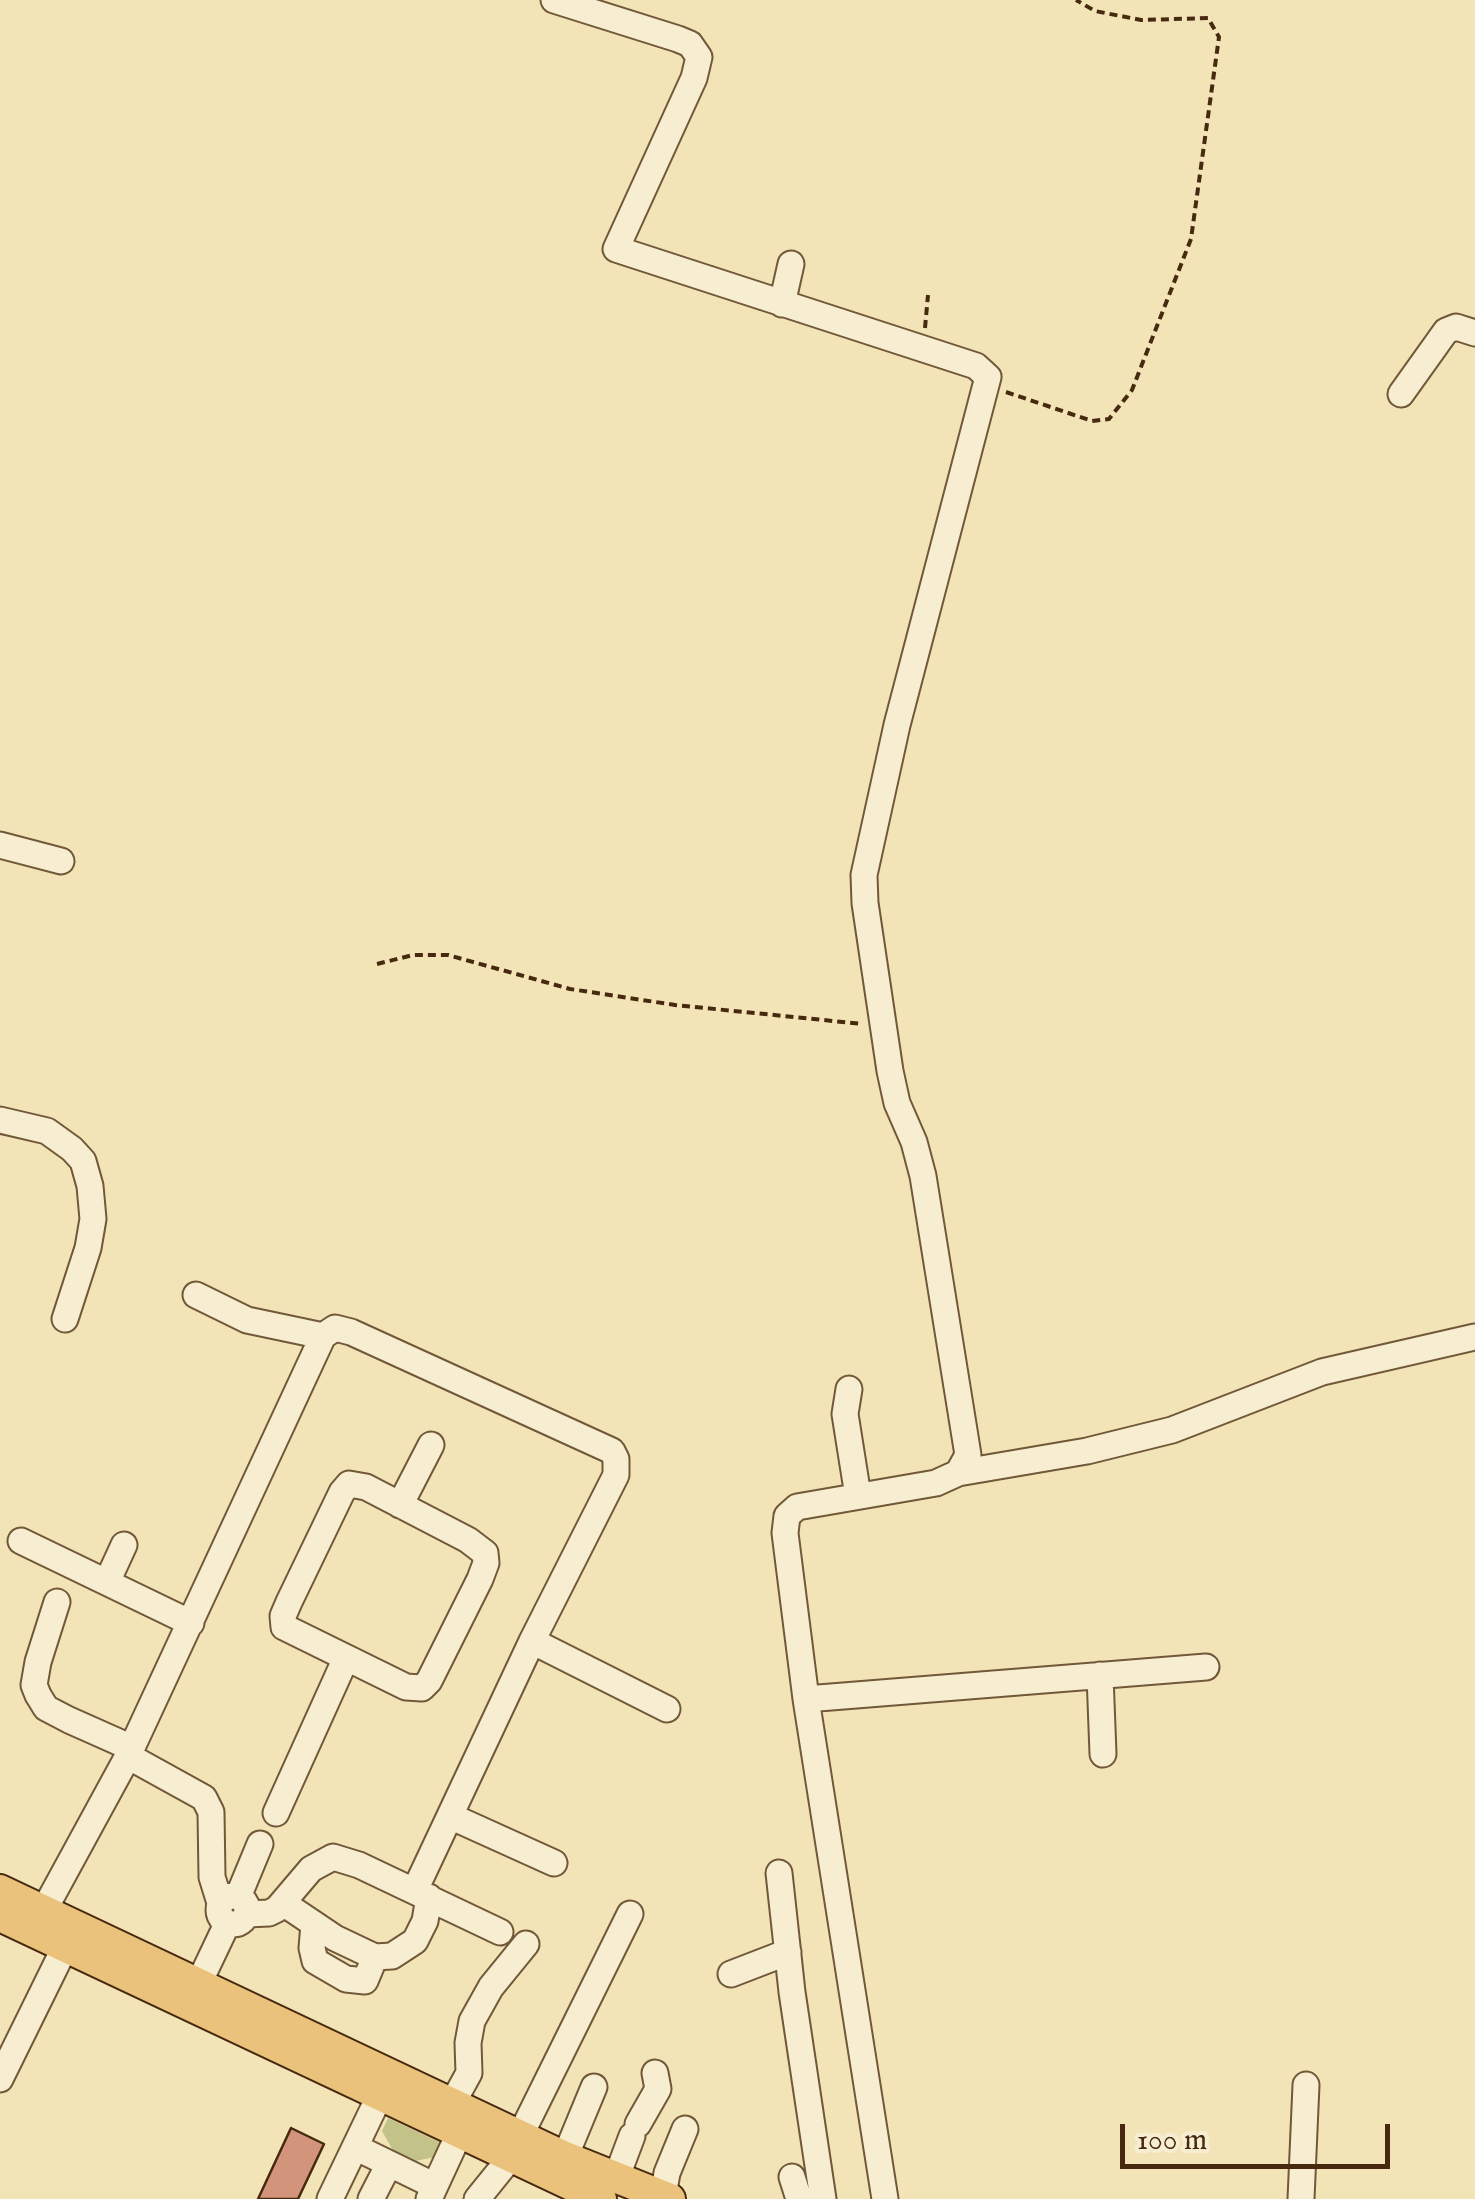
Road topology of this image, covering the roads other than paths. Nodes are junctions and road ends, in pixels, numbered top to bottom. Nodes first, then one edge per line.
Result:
1 (554, 0) edge
2 (791, 264) dead end
3 (782, 304) junction
4 (1475, 333) edge
5 (1401, 394) dead end
6 (0, 845) edge
7 (60, 862) dead end
8 (0, 1120) edge
9 (196, 1296) dead end
10 (65, 1319) dead end
11 (323, 1336) junction
12 (1475, 1337) edge
13 (849, 1389) dead end
14 (432, 1445) dead end
15 (958, 1473) junction
16 (858, 1496) junction
17 (400, 1505) junction
18 (21, 1541) dead end
19 (124, 1544) dead end
20 (107, 1582) junction
21 (57, 1602) dead end
22 (191, 1622) junction
23 (532, 1641) junction
24 (346, 1658) junction
25 (1206, 1667) dead end
26 (1100, 1675) junction
27 (806, 1699) junction
28 (667, 1709) dead end
29 (130, 1752) junction
30 (1103, 1754) dead end
31 (276, 1813) dead end
32 (450, 1816) junction
33 (260, 1844) dead end
34 (554, 1864) dead end
35 (779, 1874) dead end
36 (0, 1890) edge
37 (422, 1893) junction
38 (283, 1903) junction
39 (233, 1910) junction
40 (43, 1912) junction
41 (630, 1914) dead end
42 (0, 1916) edge
43 (500, 1932) dead end
44 (526, 1944) dead end
45 (65, 1947) junction
46 (788, 1952) junction
47 (731, 1974) dead end
48 (198, 1984) junction
49 (655, 2073) dead end
50 (0, 2079) edge
51 (1306, 2084) dead end
52 (594, 2087) dead end
53 (380, 2097) junction
54 (452, 2104) junction
55 (685, 2129) dead end
56 (460, 2134) junction
57 (354, 2146) junction
58 (516, 2146) junction
59 (565, 2157) junction
60 (389, 2164) junction
61 (609, 2188) edge
62 (432, 2193) edge
63 (666, 2197) edge
64 (330, 2199) edge
65 (372, 2199) edge
66 (478, 2199) edge
67 (823, 2199) edge
68 (885, 2199) edge
69 (1301, 2199) edge

1 - 3 street
2 - 3 street
3 - 15 street
4 - 5 street
6 - 7 street
8 - 10 street
9 - 11 street
11 - 22 street
11 - 23 street
12 - 15 street
13 - 16 street
14 - 17 street
15 - 16 street
16 - 27 street
17 - 24 street
17 - 24 street
18 - 20 street
19 - 20 street
20 - 22 street
21 - 29 street
22 - 29 street
23 - 28 street
23 - 32 street
24 - 31 street
25 - 26 street
26 - 27 street
26 - 30 street
27 - 68 street
29 - 39 street
29 - 40 street
32 - 34 street
32 - 37 street
33 - 39 street
35 - 46 street
36 - 40 main road
37 - 38 street
37 - 38 street
37 - 43 street
38 - 39 street
39 - 48 street
40 - 48 main road
41 - 58 street
42 - 45 main road
44 - 54 street
45 - 50 street
45 - 53 main road
46 - 47 street
46 - 67 street
48 - 54 main road
49 - 61 street
51 - 69 street
52 - 59 street
53 - 56 main road
53 - 57 street
54 - 58 main road
55 - 63 street
56 - 58 main road
56 - 62 street
57 - 60 street
57 - 64 street
58 - 59 main road
58 - 61 main road
58 - 66 street
59 - 61 main road
60 - 62 street
60 - 65 street
61 - 63 main road

